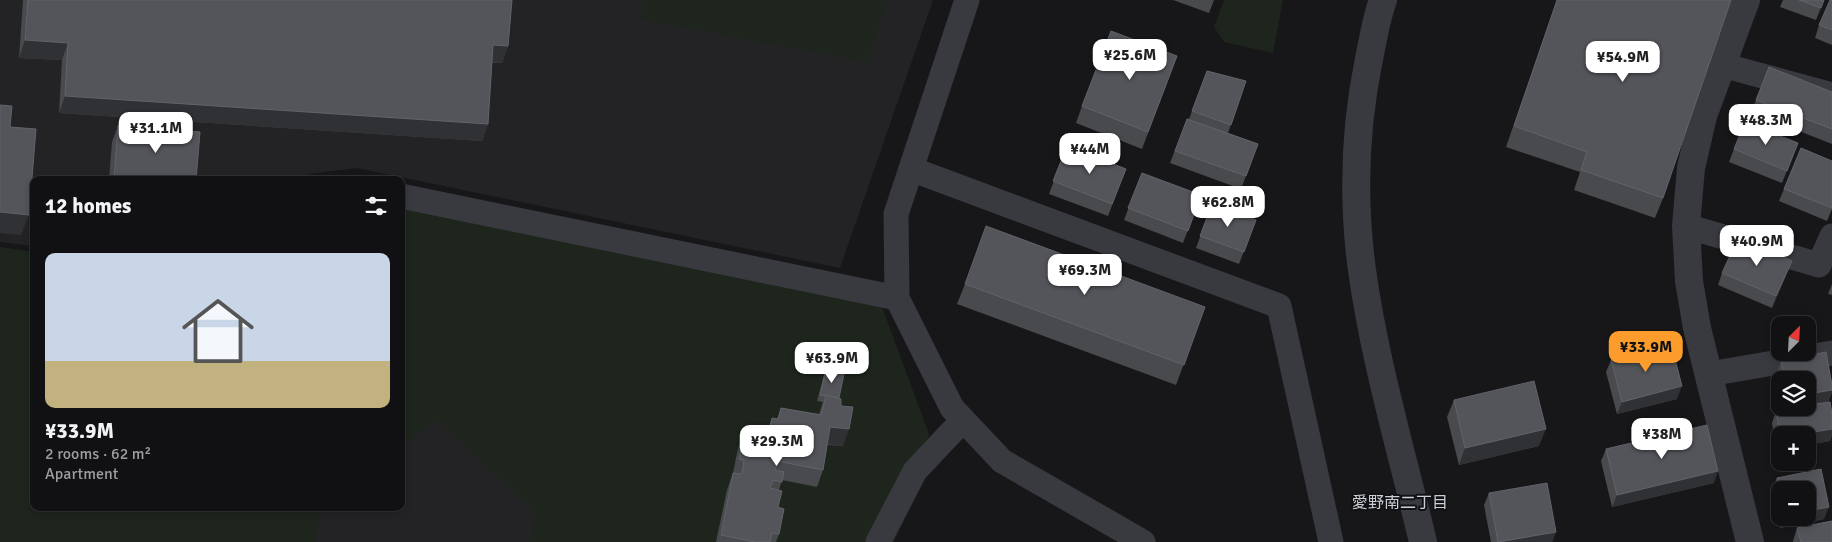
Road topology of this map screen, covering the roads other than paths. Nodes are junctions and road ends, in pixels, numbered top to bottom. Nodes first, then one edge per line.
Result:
1 (967, 0) edge
2 (1382, 0) edge
3 (1746, 0) edge
4 (1722, 65) junction
5 (1832, 95) edge
6 (911, 169) junction
7 (405, 197) edge
8 (1686, 226) junction
9 (1832, 236) edge
10 (897, 298) junction
11 (1832, 353) edge
12 (1709, 374) junction
13 (964, 420) junction
14 (878, 542) edge
15 (1143, 542) edge
16 (1331, 542) edge
17 (1423, 542) edge
18 (1750, 542) edge

1 - 6 street
2 - 17 street
3 - 4 street
4 - 5 street
4 - 8 street
6 - 10 street
6 - 16 street
7 - 10 street
8 - 9 street
8 - 12 street
10 - 13 street
11 - 12 street
12 - 18 street
13 - 14 street
13 - 15 street

